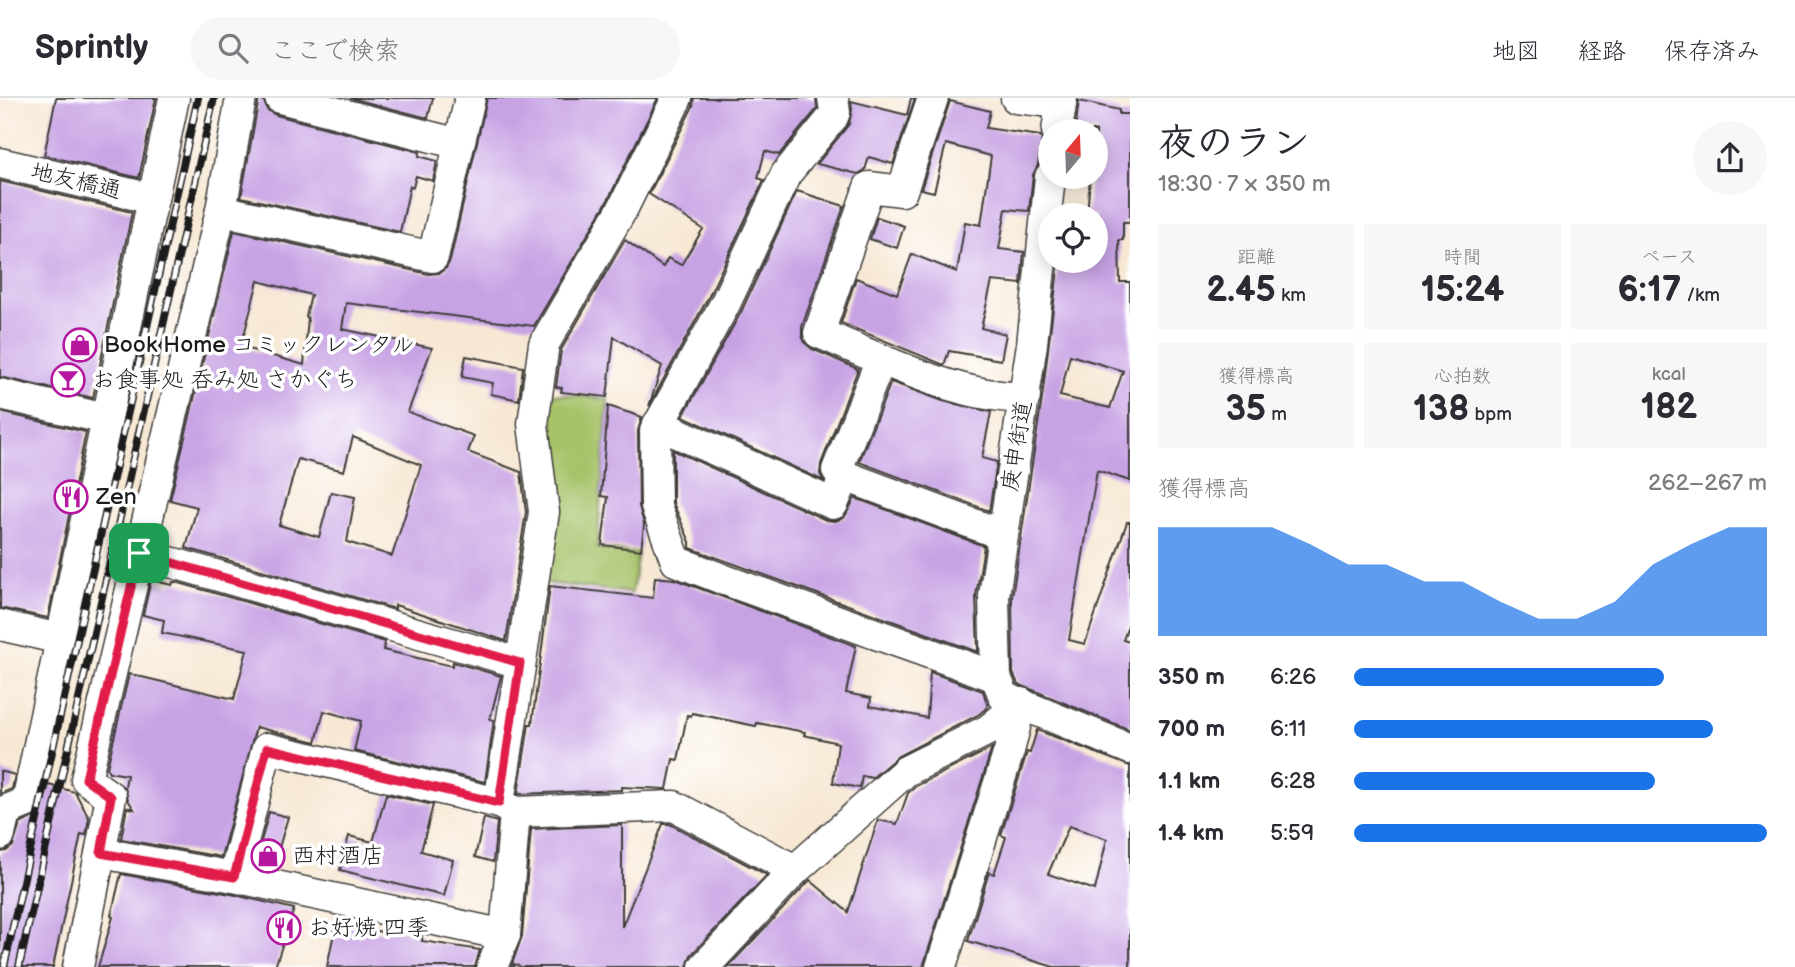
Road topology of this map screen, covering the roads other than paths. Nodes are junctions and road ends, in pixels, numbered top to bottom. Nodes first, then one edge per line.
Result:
1 (174, 98) edge
2 (241, 98) edge
3 (280, 98) edge
4 (470, 98) edge
5 (677, 98) edge
6 (833, 98) edge
7 (933, 98) edge
8 (1016, 98) edge
9 (1060, 111) edge
10 (459, 144) junction
11 (0, 163) edge
12 (1049, 189) edge
13 (153, 199) junction
14 (221, 210) junction
15 (881, 359) junction
16 (0, 394) edge
17 (1025, 397) junction
18 (106, 419) junction
19 (658, 425) junction
20 (845, 476) junction
21 (1003, 535) junction
22 (139, 553) junction
23 (0, 625) edge
24 (60, 639) junction
25 (520, 663) junction
26 (996, 677) junction
27 (1021, 703) junction
28 (1130, 749) edge
29 (507, 808) junction
30 (0, 835) edge
31 (101, 853) junction
32 (795, 870) junction
33 (234, 877) junction
34 (505, 935) junction
35 (78, 967) edge
36 (492, 967) edge
37 (704, 967) edge
38 (941, 967) edge

1 - 13 street
2 - 14 street
3 - 10 street
4 - 10 street
5 - 25 street
6 - 19 street
7 - 15 street
8 - 9 street
10 - 14 street
11 - 13 street, 地友橋通
12 - 17 street, 庚申街道
13 - 18 street
14 - 22 street
15 - 17 street
15 - 20 street
16 - 18 street
17 - 21 street, 庚申街道
18 - 24 street
19 - 20 street
19 - 26 street
20 - 21 street
21 - 26 street, 庚申街道
22 - 25 street
22 - 31 street
23 - 24 street
24 - 30 street
25 - 29 street
26 - 27 street
27 - 28 street
27 - 32 street
27 - 38 street
29 - 32 street
29 - 33 street
29 - 34 street
31 - 33 street
31 - 35 street
32 - 37 street
33 - 34 street
34 - 36 street

